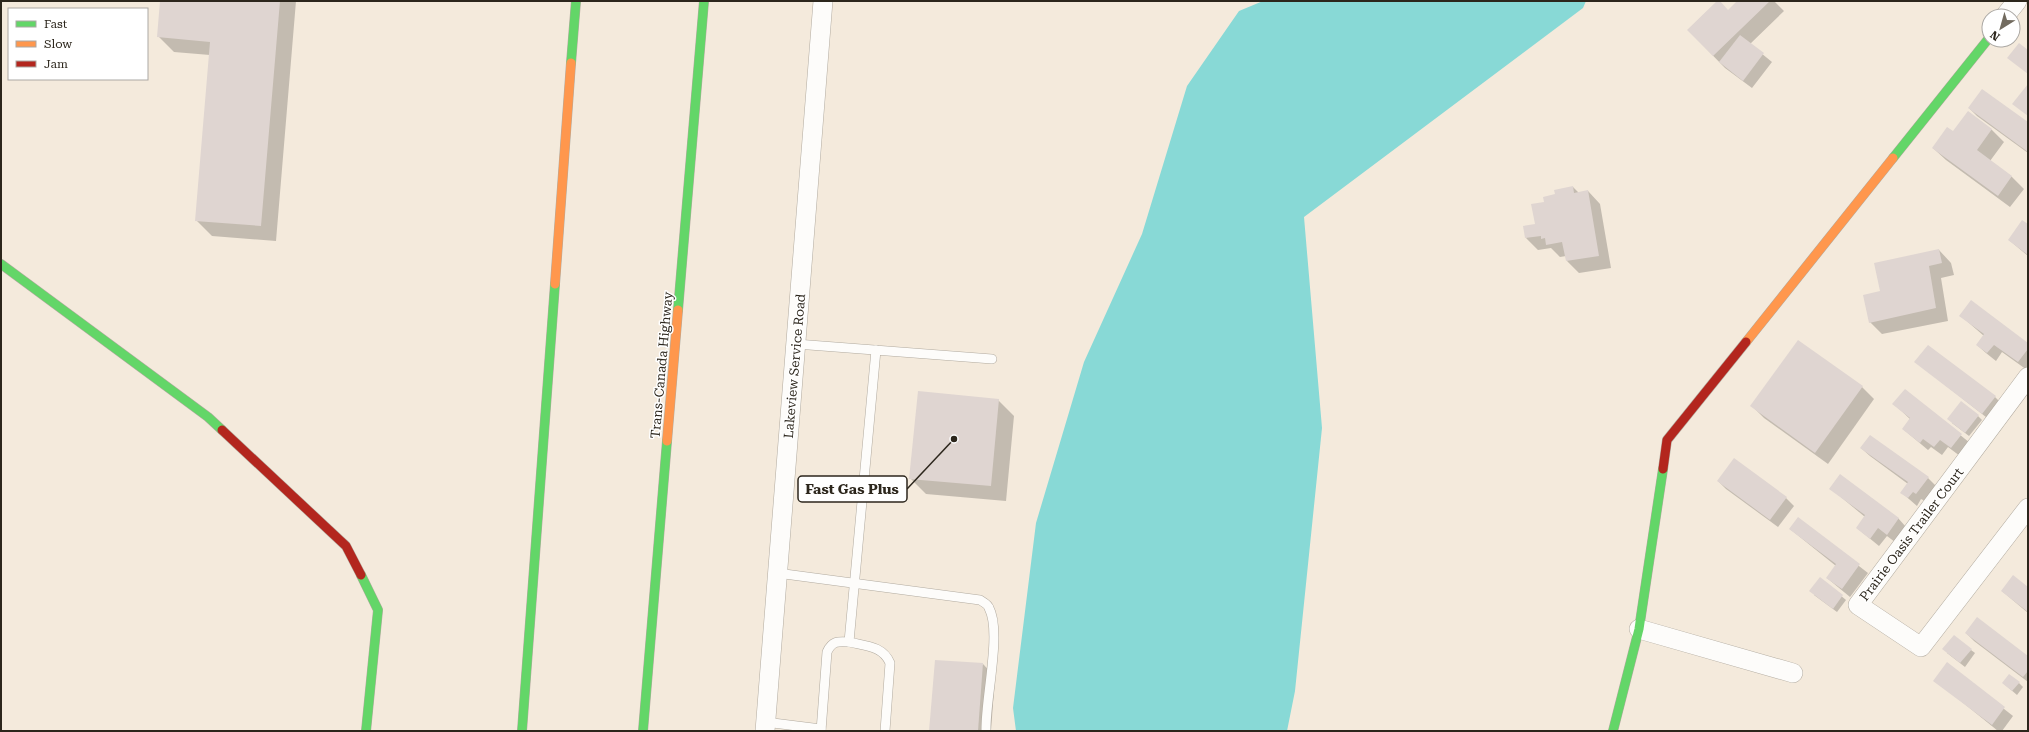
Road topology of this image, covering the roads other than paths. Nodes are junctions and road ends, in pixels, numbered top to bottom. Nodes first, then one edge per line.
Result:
1 (576, 1) edge
2 (704, 1) edge
3 (823, 1) edge
4 (1981, 48) edge
5 (1, 264) edge
6 (796, 344) junction
7 (876, 350) junction
8 (992, 359) dead end
9 (2028, 377) edge
10 (2028, 508) edge
11 (777, 573) junction
12 (854, 584) junction
13 (1639, 629) junction
14 (849, 642) junction
15 (1793, 673) dead end
16 (765, 727) edge
17 (821, 730) edge
18 (366, 731) edge
19 (522, 731) edge
20 (643, 731) edge
21 (885, 731) edge
22 (986, 731) edge
23 (1614, 731) edge

1 - 19 main road
2 - 20 main road, Trans-Canada Highway
3 - 6 street, Lakeview Service Road
4 - 13 main road
5 - 18 main road
6 - 7 lane
6 - 11 street, Lakeview Service Road
7 - 8 lane
7 - 12 lane
9 - 10 street, Prairie Oasis Trailer Court
11 - 12 lane
11 - 16 street, Lakeview Service Road
12 - 14 lane
12 - 22 lane
13 - 15 street
13 - 23 main road
14 - 17 lane
14 - 21 lane
16 - 17 lane

